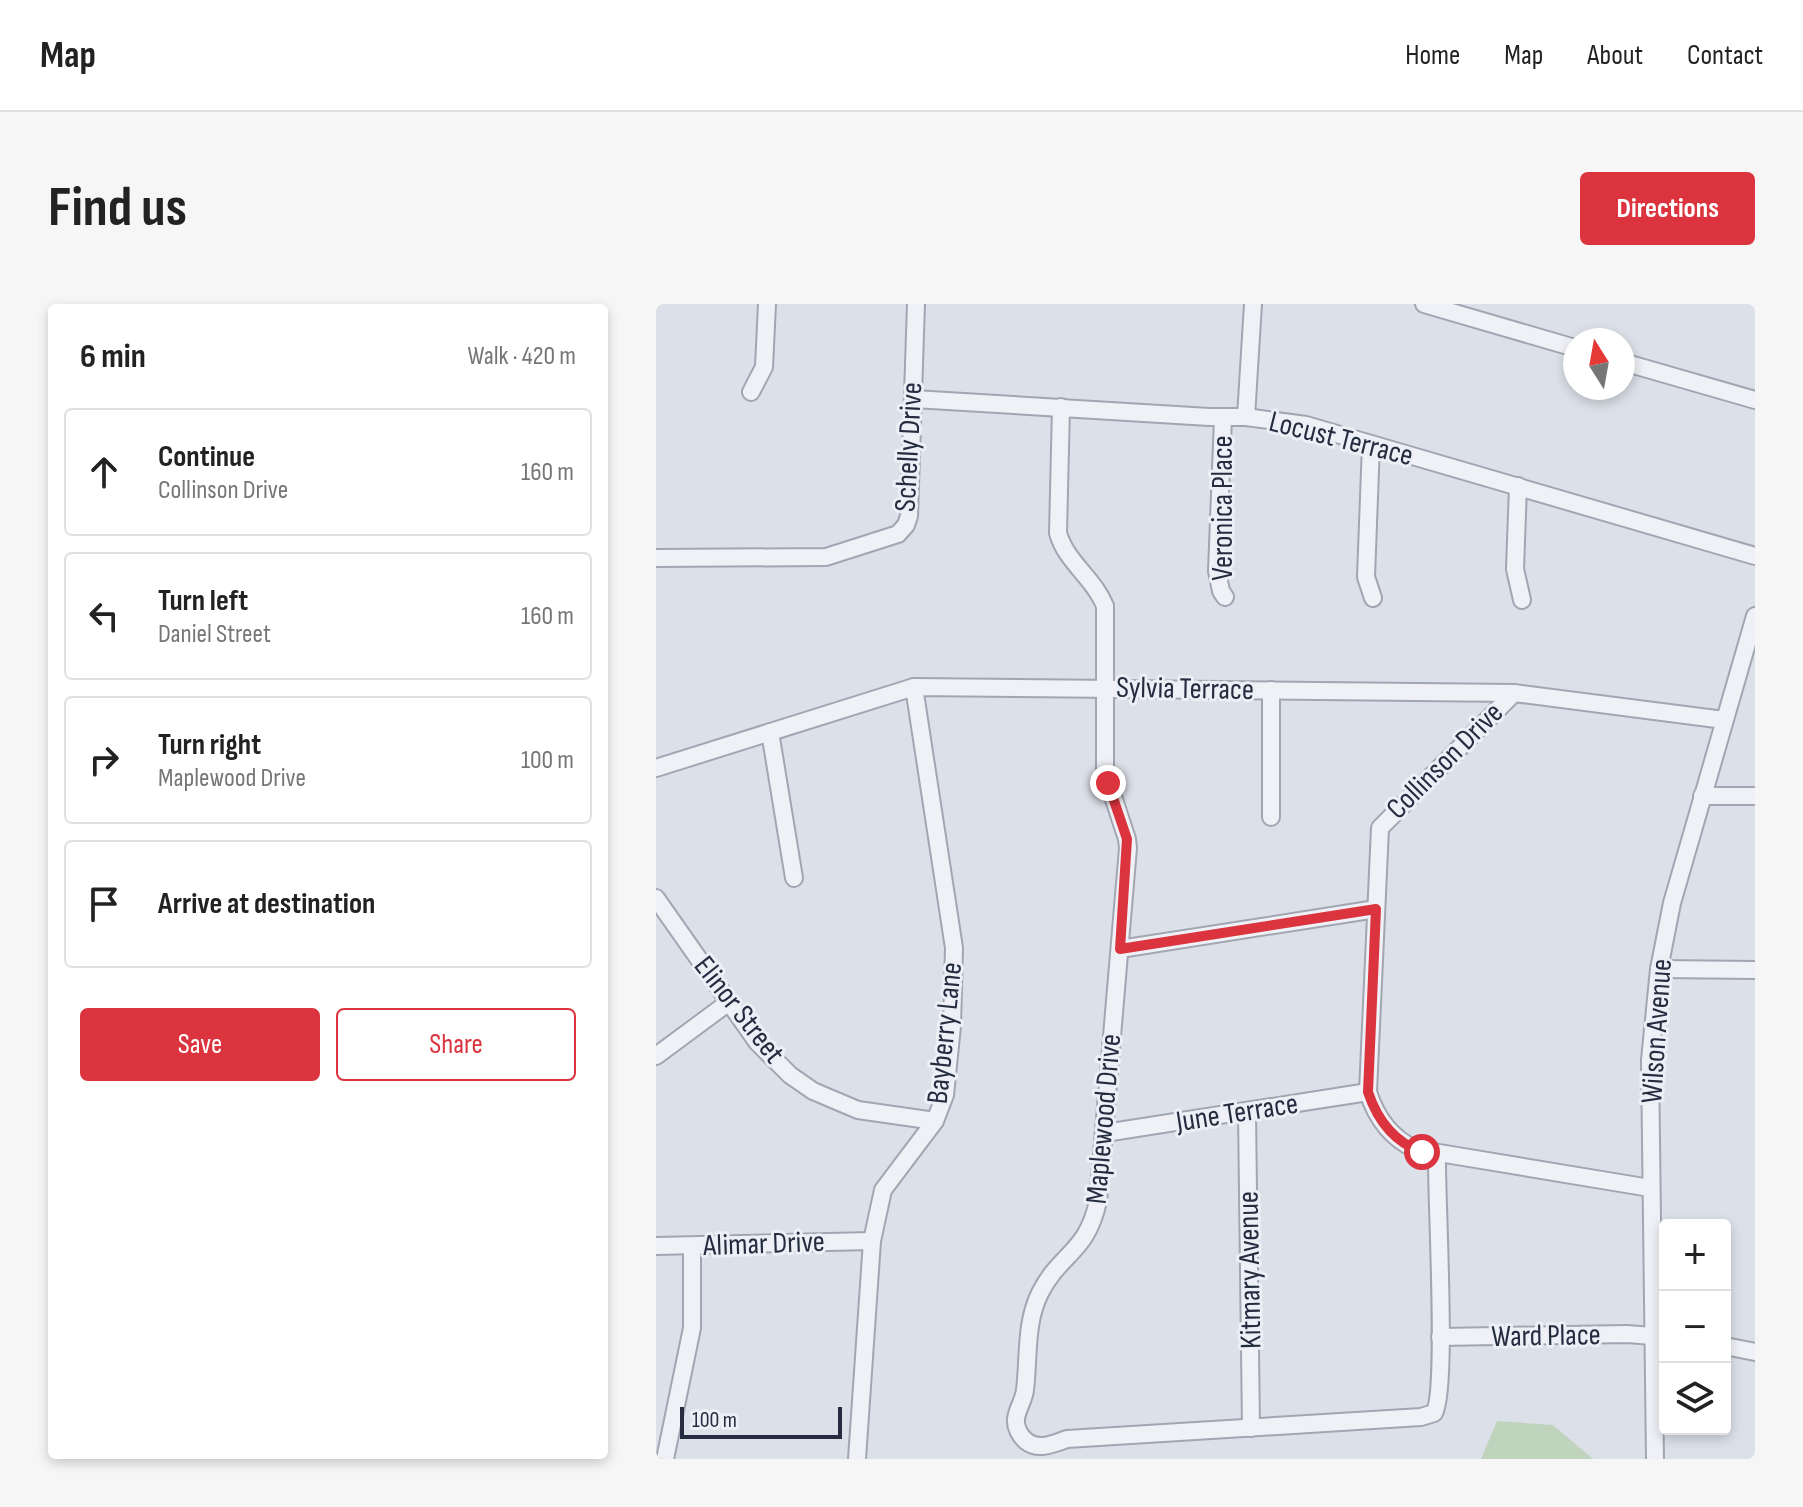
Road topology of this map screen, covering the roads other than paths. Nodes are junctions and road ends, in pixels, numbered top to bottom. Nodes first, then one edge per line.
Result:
1 (767, 304) edge
2 (916, 304) edge
3 (1253, 304) edge
4 (1424, 304) edge
5 (1563, 345) edge
6 (1635, 365) edge
7 (751, 392) dead end
8 (914, 399) junction
9 (1755, 400) edge
10 (1061, 407) junction
11 (1246, 417) junction
12 (1223, 418) junction
13 (1371, 444) junction
14 (1518, 486) junction
15 (1755, 556) edge
16 (656, 558) edge
17 (1225, 597) dead end
18 (1373, 598) dead end
19 (1522, 600) dead end
20 (1755, 616) edge
21 (914, 687) junction
22 (1105, 688) junction
23 (1271, 690) junction
24 (1514, 693) junction
25 (1724, 720) junction
26 (770, 732) junction
27 (656, 768) edge
28 (1702, 796) junction
29 (1755, 796) edge
30 (1271, 817) dead end
31 (794, 878) dead end
32 (656, 898) edge
33 (1376, 909) junction
34 (1120, 949) junction
35 (1659, 969) junction
36 (1755, 970) edge
37 (729, 1002) junction
38 (656, 1056) edge
39 (1368, 1092) junction
40 (1247, 1112) junction
41 (935, 1121) junction
42 (1105, 1133) junction
43 (1437, 1155) junction
44 (1650, 1188) junction
45 (872, 1241) junction
46 (656, 1246) edge
47 (692, 1247) junction
48 (1659, 1336) edge
49 (1440, 1337) junction
50 (1731, 1347) edge
51 (1755, 1352) edge
52 (1251, 1428) junction
53 (665, 1459) edge
54 (857, 1459) edge
55 (1655, 1459) edge

1 - 7 street
2 - 8 street, Schelly Drive
3 - 11 street
4 - 5 street
6 - 9 street
8 - 10 street, Locust Terrace
8 - 16 street, Schelly Drive
10 - 12 street, Locust Terrace
10 - 22 street, Maplewood Drive
11 - 12 street, Locust Terrace
11 - 13 street, Locust Terrace
12 - 17 street, Veronica Place
13 - 14 street, Locust Terrace
13 - 18 street
14 - 15 street, Locust Terrace
14 - 19 street
20 - 25 street, Wilson Avenue
21 - 22 street, Sylvia Terrace
21 - 26 street, Sylvia Terrace
21 - 41 street, Bayberry Lane
22 - 23 street, Sylvia Terrace
22 - 34 street, Maplewood Drive
23 - 24 street, Sylvia Terrace
23 - 30 street
24 - 25 street, Sylvia Terrace
24 - 33 street, Collinson Drive
25 - 28 street, Wilson Avenue
26 - 27 street, Sylvia Terrace
26 - 31 street
28 - 29 street
28 - 35 street, Wilson Avenue
32 - 37 street, Elinor Street
33 - 34 street
33 - 39 street, Collinson Drive
34 - 42 street, Maplewood Drive
35 - 36 street
35 - 44 street, Wilson Avenue
37 - 38 street
37 - 41 street, Elinor Street
39 - 40 street, June Terrace
39 - 43 street
40 - 42 street, June Terrace
40 - 52 street, Kitmary Avenue
41 - 45 street, Bayberry Lane
42 - 52 street, Maplewood Drive
43 - 44 street
43 - 49 street, Maplewood Drive
44 - 48 street, Wilson Avenue
45 - 47 street, Alimar Drive
45 - 54 street, Bayberry Lane
46 - 47 street, Alimar Drive
47 - 53 street
48 - 49 street, Ward Place
48 - 55 street, Wilson Avenue
49 - 52 street, Maplewood Drive
50 - 51 street

